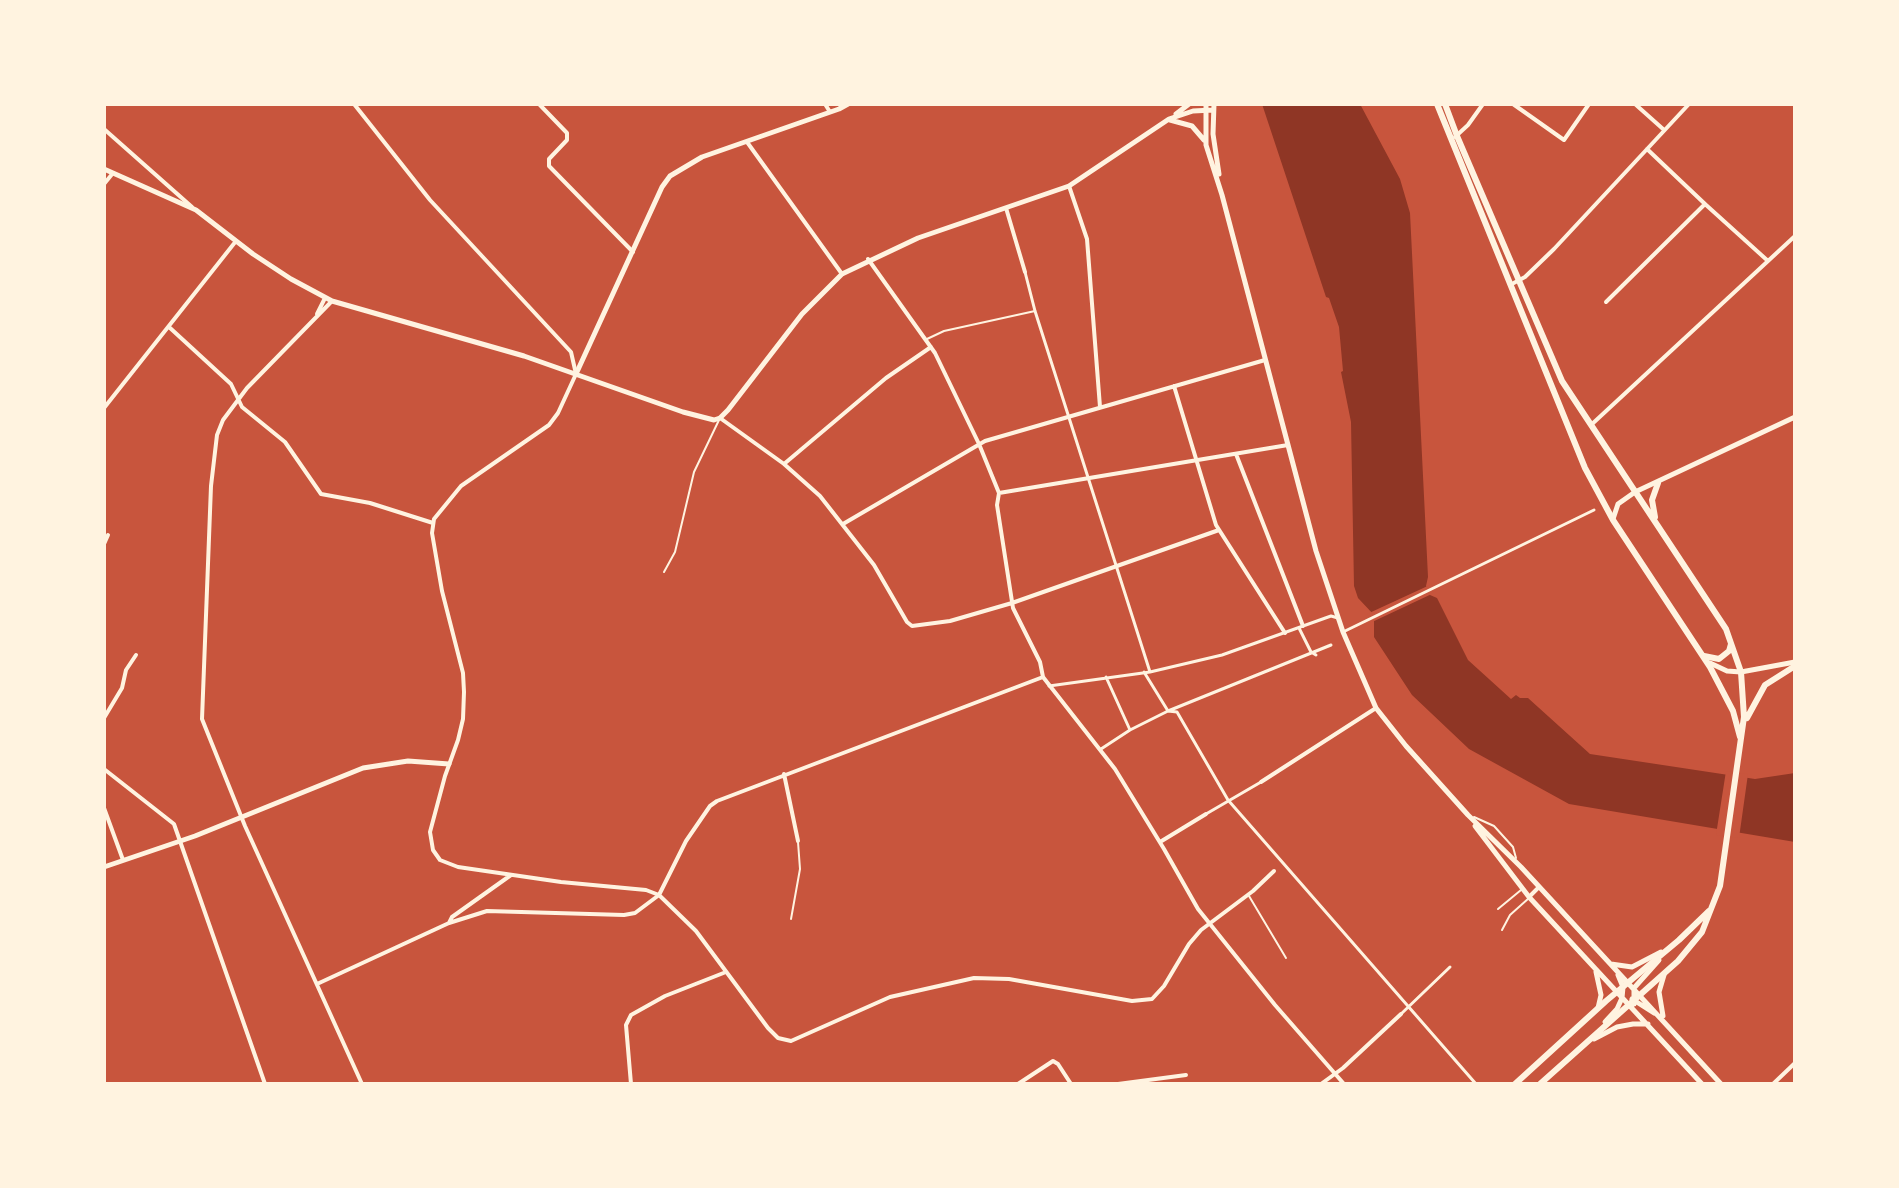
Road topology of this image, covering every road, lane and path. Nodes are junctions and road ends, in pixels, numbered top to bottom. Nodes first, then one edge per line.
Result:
1 (354, 104) edge
2 (539, 104) edge
3 (825, 104) edge
4 (848, 104) edge
5 (1189, 104) edge
6 (1437, 104) edge
7 (1445, 104) edge
8 (1483, 104) edge
9 (1513, 104) edge
10 (1589, 104) edge
11 (1635, 104) edge
12 (1689, 104) edge
13 (1205, 107) edge
14 (1214, 107) edge
15 (830, 112) junction
16 (1169, 119) junction
17 (104, 129) edge
18 (1664, 130) junction
19 (1453, 138) junction
20 (747, 142) junction
21 (1206, 145) junction
22 (1647, 149) junction
23 (104, 169) edge
24 (113, 173) junction
25 (104, 184) edge
26 (1069, 186) junction
27 (1222, 195) junction
28 (1705, 204) junction
29 (1006, 208) junction
30 (196, 210) junction
31 (1795, 236) edge
32 (236, 241) junction
33 (633, 252) junction
34 (868, 259) junction
35 (1768, 261) junction
36 (1025, 272) joint
37 (842, 274) junction
38 (1520, 280) junction
39 (1510, 285) junction
40 (325, 298) junction
41 (332, 301) junction
42 (1606, 302) dead end
43 (1035, 311) junction
44 (317, 314) junction
45 (169, 327) junction
46 (926, 340) junction
47 (931, 347) junction
48 (1265, 360) junction
49 (576, 374) junction
50 (1174, 386) junction
51 (239, 399) junction
52 (1100, 407) junction
53 (104, 408) edge
54 (1580, 410) junction
55 (1070, 416) junction
56 (1564, 417) junction
57 (1795, 417) edge
58 (720, 418) junction
59 (1590, 426) junction
60 (979, 444) junction
61 (1288, 445) junction
62 (1236, 454) junction
63 (1196, 461) junction
64 (784, 464) junction
65 (1089, 478) junction
66 (1658, 483) junction
67 (1635, 492) junction
68 (999, 493) junction
69 (1594, 510) dead end
70 (1613, 520) junction
71 (433, 523) junction
72 (843, 524) junction
73 (1657, 525) junction
74 (1219, 530) junction
75 (108, 535) dead end
76 (104, 544) edge
77 (1116, 566) junction
78 (664, 572) dead end
79 (1012, 603) junction
80 (1338, 618) junction
81 (1301, 626) junction
82 (1343, 632) junction
83 (1285, 633) junction
84 (1731, 642) junction
85 (1331, 645) dead end
86 (1311, 652) junction
87 (136, 655) dead end
88 (1316, 655) dead end
89 (1704, 656) junction
90 (1795, 664) edge
91 (1144, 672) junction
92 (1150, 672) junction
93 (1741, 672) junction
94 (1043, 677) junction
95 (1106, 677) junction
96 (1049, 686) junction
97 (1376, 708) junction
98 (1168, 711) junction
99 (104, 718) edge
100 (1130, 730) junction
101 (1741, 741) junction
102 (1101, 749) junction
103 (449, 764) junction
104 (104, 769) edge
105 (784, 774) junction
106 (1261, 782) joint
107 (1228, 800) junction
108 (104, 808) edge
109 (1206, 814) joint
110 (1468, 815) junction
111 (242, 817) junction
112 (182, 841) junction
113 (798, 841) joint
114 (1160, 842) junction
115 (123, 860) junction
116 (1284, 862) junction
117 (1517, 863) junction
118 (104, 867) edge
119 (1274, 871) joint
120 (511, 875) junction
121 (1532, 880) junction
122 (1539, 887) junction
123 (1522, 889) junction
124 (659, 895) junction
125 (1248, 895) junction
126 (1529, 897) junction
127 (1712, 908) junction
128 (1498, 909) dead end
129 (791, 919) dead end
130 (449, 923) junction
131 (1209, 924) junction
132 (1502, 930) dead end
133 (1669, 948) junction
134 (1286, 958) dead end
135 (1610, 964) junction
136 (1450, 967) dead end
137 (1594, 967) junction
138 (726, 972) junction
139 (1664, 974) junction
140 (317, 984) junction
141 (1623, 991) junction
142 (1637, 991) junction
143 (1633, 1001) junction
144 (1409, 1006) junction
145 (1598, 1008) junction
146 (1401, 1014) joint
147 (1665, 1021) junction
148 (1648, 1024) junction
149 (1582, 1046) junction
150 (1795, 1063) edge
151 (1334, 1074) junction
152 (1186, 1075) dead end
153 (265, 1084) edge
154 (362, 1084) edge
155 (631, 1084) edge
156 (1018, 1084) edge
157 (1071, 1084) edge
158 (1118, 1084) edge
159 (1321, 1084) edge
160 (1344, 1084) edge
161 (1476, 1084) edge
162 (1515, 1084) edge
163 (1540, 1084) edge
164 (1702, 1084) edge
165 (1721, 1084) edge
166 (1773, 1084) edge

1 - 49 street
2 - 33 street
3 - 15 street
4 - 15 main road
5 - 16 main road
6 - 19 highway
7 - 19 highway
8 - 19 street
9 - 10 street
11 - 18 street
12 - 18 street
13 - 14 main road
13 - 16 main road
13 - 21 main road
14 - 27 main road
15 - 20 main road
16 - 21 main road
16 - 26 main road
17 - 30 street
18 - 22 street
19 - 38 highway
19 - 39 highway
20 - 33 main road
20 - 37 street
21 - 27 main road
22 - 28 street
22 - 38 street
23 - 24 main road
24 - 25 street
24 - 30 main road
26 - 29 main road
26 - 52 street
27 - 48 main road
28 - 35 street
28 - 42 street
29 - 34 main road
29 - 36 street
30 - 32 main road
31 - 35 street
32 - 40 main road
32 - 45 street
33 - 49 main road
34 - 37 main road
34 - 46 street
35 - 59 street
36 - 43 street
37 - 58 main road
38 - 39 street
38 - 54 highway
39 - 56 highway
40 - 41 main road
40 - 44 street
41 - 44 street
41 - 49 main road
43 - 46 lane
43 - 55 street
44 - 51 street
45 - 51 street
45 - 53 street
46 - 47 street
47 - 60 street
47 - 64 street
48 - 50 street
48 - 61 main road
49 - 58 main road
49 - 71 street
50 - 52 street
50 - 63 street
51 - 71 street
51 - 111 street
52 - 55 street
54 - 56 highway
54 - 59 highway
55 - 60 street
55 - 65 street
56 - 70 highway
57 - 66 main road
58 - 64 street
58 - 78 lane
59 - 67 highway
60 - 68 street
60 - 72 street
61 - 62 street
61 - 80 main road
62 - 63 street
62 - 81 street
63 - 65 street
63 - 74 street
64 - 72 street
65 - 68 street
65 - 77 street
66 - 67 main road
66 - 73 highway
67 - 70 main road
67 - 73 highway
68 - 79 street
69 - 82 street
70 - 89 highway
71 - 103 street
72 - 79 street
73 - 84 highway
74 - 77 street
74 - 83 street
75 - 76 street
77 - 79 street
77 - 92 street
79 - 94 street
80 - 81 street
80 - 82 main road
81 - 83 street
81 - 86 street
82 - 97 main road
83 - 92 street
84 - 89 highway
84 - 93 highway
85 - 86 street
86 - 88 street
86 - 98 street
87 - 99 street
89 - 93 main road
89 - 101 highway
90 - 93 main road
90 - 101 highway
91 - 92 street
91 - 95 street
91 - 98 street
93 - 101 highway
94 - 96 street
94 - 105 street
95 - 96 street
95 - 100 street
96 - 102 street
97 - 106 street
97 - 110 main road
98 - 100 street
98 - 107 street
100 - 102 street
101 - 127 highway
102 - 114 street
103 - 111 main road
103 - 120 street
104 - 112 street
105 - 113 street
105 - 124 street
106 - 107 street
107 - 109 street
107 - 116 street
108 - 115 street
109 - 114 street
110 - 117 main road
110 - 117 lane
110 - 123 main road
111 - 112 main road
111 - 140 street
112 - 115 main road
112 - 153 street
113 - 129 lane
114 - 131 street
115 - 118 main road
116 - 119 street
116 - 144 street
117 - 121 main road
119 - 125 street
120 - 124 street
120 - 130 street
121 - 122 main road
121 - 123 street
122 - 126 street
122 - 135 main road
123 - 126 main road
123 - 128 lane
124 - 130 street
124 - 138 street
125 - 131 street
125 - 134 lane
126 - 132 lane
126 - 137 main road
127 - 133 highway
127 - 139 highway
130 - 140 street
131 - 138 street
131 - 151 street
133 - 135 main road
133 - 141 highway
133 - 142 main road
135 - 141 main road
136 - 144 street
137 - 141 main road
137 - 145 main road
138 - 155 street
139 - 142 highway
139 - 147 main road
140 - 154 street
141 - 142 main road
141 - 143 main road
141 - 145 highway
141 - 149 main road
142 - 143 highway
142 - 147 main road
143 - 147 main road
143 - 148 main road
143 - 149 highway
144 - 146 street
144 - 161 street
145 - 162 highway
146 - 151 street
147 - 165 main road
148 - 149 main road
148 - 164 main road
149 - 163 highway
150 - 166 street
151 - 159 street
151 - 160 street
152 - 158 street
156 - 157 street

